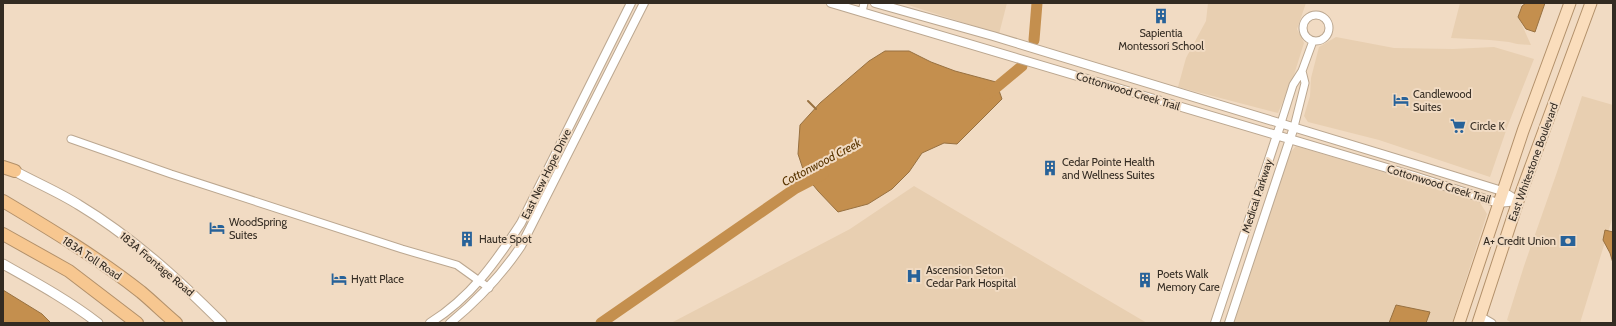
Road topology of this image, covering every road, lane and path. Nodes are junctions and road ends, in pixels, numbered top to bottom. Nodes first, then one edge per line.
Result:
1 (631, 3) edge
2 (644, 3) edge
3 (831, 3) edge
4 (864, 3) edge
5 (875, 3) edge
6 (1570, 3) edge
7 (1591, 3) edge
8 (862, 12) junction
9 (1313, 41) dead end
10 (1302, 71) junction
11 (572, 122) junction
12 (1281, 123) junction
13 (1294, 127) junction
14 (580, 131) junction
15 (1277, 136) junction
16 (71, 139) dead end
17 (1290, 139) junction
18 (3, 164) edge
19 (3, 167) edge
20 (15, 171) junction
21 (1502, 191) junction
22 (3, 201) edge
23 (1518, 201) junction
24 (1498, 203) junction
25 (3, 234) edge
26 (3, 264) edge
27 (480, 281) junction
28 (489, 288) junction
29 (1223, 299) junction
30 (1236, 303) junction
31 (1479, 319) edge
32 (98, 323) edge
33 (137, 323) edge
34 (176, 323) edge
35 (222, 323) edge
36 (430, 323) edge
37 (450, 323) edge
38 (1215, 323) edge
39 (1229, 323) edge
40 (1459, 323) edge
41 (1492, 323) edge

1 - 11 street, East New Hope Drive
2 - 14 street, East New Hope Drive
3 - 8 street, Cottonwood Creek Trail
4 - 8 street
5 - 12 street, Cottonwood Creek Trail
6 - 21 main road, East Whitestone Boulevard
7 - 23 main road, East Whitestone Boulevard
8 - 15 street, Cottonwood Creek Trail
9 - 10 street, Medical Parkway
10 - 12 street, Medical Parkway
10 - 13 street, Medical Parkway
11 - 14 street
11 - 27 street, East New Hope Drive
12 - 13 street, Cottonwood Creek Trail
12 - 15 street, Medical Parkway
13 - 17 street, Medical Parkway
13 - 21 street, Cottonwood Creek Trail
14 - 28 street, East New Hope Drive
15 - 17 street, Cottonwood Creek Trail
15 - 29 street, Medical Parkway
16 - 27 street
17 - 24 street, Cottonwood Creek Trail
17 - 30 street, Medical Parkway
18 - 20 main road, 183A Frontage Road
19 - 20 highway
20 - 35 main road, 183A Frontage Road
21 - 23 street, Cottonwood Creek Trail
21 - 24 main road, East Whitestone Boulevard
22 - 34 highway, 183A Toll Road
23 - 24 street, Cottonwood Creek Trail
23 - 31 main road, East Whitestone Boulevard
24 - 40 main road, East Whitestone Boulevard
25 - 33 highway
26 - 32 main road
27 - 28 street
27 - 36 street, East New Hope Drive
28 - 37 street, East New Hope Drive
29 - 30 street
29 - 38 street, Medical Parkway
30 - 39 street, Medical Parkway
31 - 41 street

